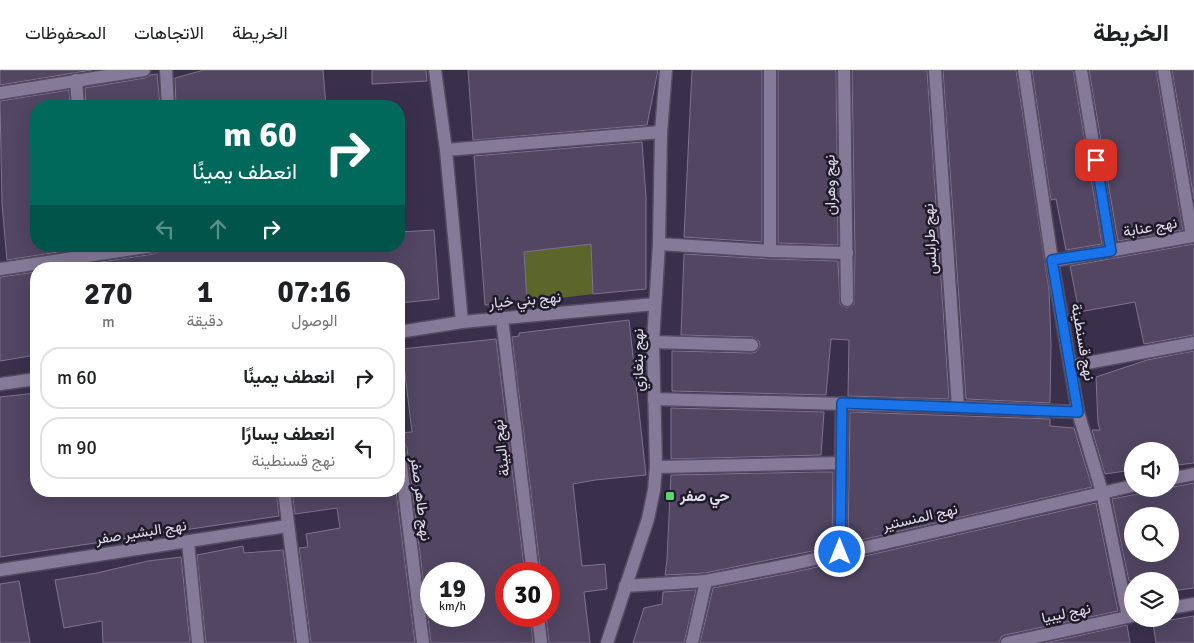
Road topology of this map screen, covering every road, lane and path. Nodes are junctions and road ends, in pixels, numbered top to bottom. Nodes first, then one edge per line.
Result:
1 (144, 70) edge
2 (166, 70) edge
3 (435, 70) edge
4 (666, 70) edge
5 (770, 70) edge
6 (844, 70) edge
7 (935, 70) edge
8 (1024, 70) edge
9 (1081, 70) edge
10 (1164, 70) edge
11 (76, 80) junction
12 (0, 93) edge
13 (78, 100) edge
14 (168, 100) edge
15 (661, 132) junction
16 (446, 150) junction
17 (1193, 236) edge
18 (659, 244) junction
19 (1111, 251) junction
20 (85, 252) edge
21 (770, 252) junction
22 (847, 253) junction
23 (1052, 260) junction
24 (35, 262) edge
25 (30, 263) edge
26 (0, 269) edge
27 (847, 300) dead end
28 (655, 304) junction
29 (502, 319) junction
30 (462, 322) junction
31 (405, 331) edge
32 (653, 342) junction
33 (1194, 343) edge
34 (752, 345) dead end
35 (1070, 366) junction
36 (30, 380) edge
37 (0, 384) edge
38 (654, 399) junction
39 (842, 403) junction
40 (958, 407) junction
41 (1078, 412) junction
42 (840, 463) junction
43 (656, 467) junction
44 (1194, 474) edge
45 (1179, 477) edge
46 (1124, 488) edge
47 (1102, 492) junction
48 (285, 497) edge
49 (405, 497) edge
50 (287, 526) junction
51 (188, 542) junction
52 (840, 552) junction
53 (532, 562) edge
54 (0, 570) edge
55 (706, 581) junction
56 (626, 586) junction
57 (1124, 589) edge
58 (1194, 604) edge
59 (1179, 606) edge
60 (1124, 617) edge
61 (539, 627) edge
62 (198, 643) edge
63 (303, 643) edge
64 (423, 643) edge
65 (541, 643) edge
66 (607, 643) edge
67 (692, 643) edge
68 (1007, 643) edge

1 - 11 street
2 - 14 street
3 - 16 street
4 - 15 street, نهج بنغازي
5 - 21 street
6 - 22 street, نهج وهران
7 - 40 street, نهج طرابلس
8 - 23 street, نهج قسنطينة
9 - 19 street
10 - 17 street
11 - 12 street
11 - 13 street
15 - 16 street
15 - 18 street, نهج بنغازي
16 - 30 street
17 - 19 street, نهج عنابة
18 - 21 street
18 - 28 street, نهج بنغازي
19 - 23 street, نهج عنابة
20 - 24 street
21 - 22 street
22 - 27 street, نهج وهران
23 - 35 street, نهج قسنطينة
25 - 26 street
28 - 29 street, نهج بني خيار
28 - 32 street, نهج بنغازي
29 - 30 street, نهج بني خيار
29 - 53 street, نهج البيئة
30 - 31 street, نهج بني خيار
32 - 34 street
32 - 38 street, نهج بنغازي
33 - 35 street
35 - 41 street, نهج قسنطينة
36 - 37 street
38 - 39 street
38 - 43 street, نهج بنغازي
39 - 40 street
39 - 42 street
40 - 41 street
41 - 47 street, نهج قسنطينة
42 - 43 street
42 - 52 street
43 - 56 street, نهج بنغازي
44 - 45 street
46 - 47 street, نهج المنستير
47 - 52 street, نهج المنستير
47 - 57 street, نهج قسنطينة
48 - 50 street
49 - 64 street, نهج طاهر صفر
50 - 51 street, نهج البشير صفر
50 - 63 street
51 - 54 street, نهج البشير صفر
51 - 62 street
52 - 55 street, نهج المنستير
55 - 56 street, نهج المنستير
55 - 67 street
56 - 66 street, نهج بنغازي
58 - 59 street
60 - 68 street, نهج ليبيا
61 - 65 street

